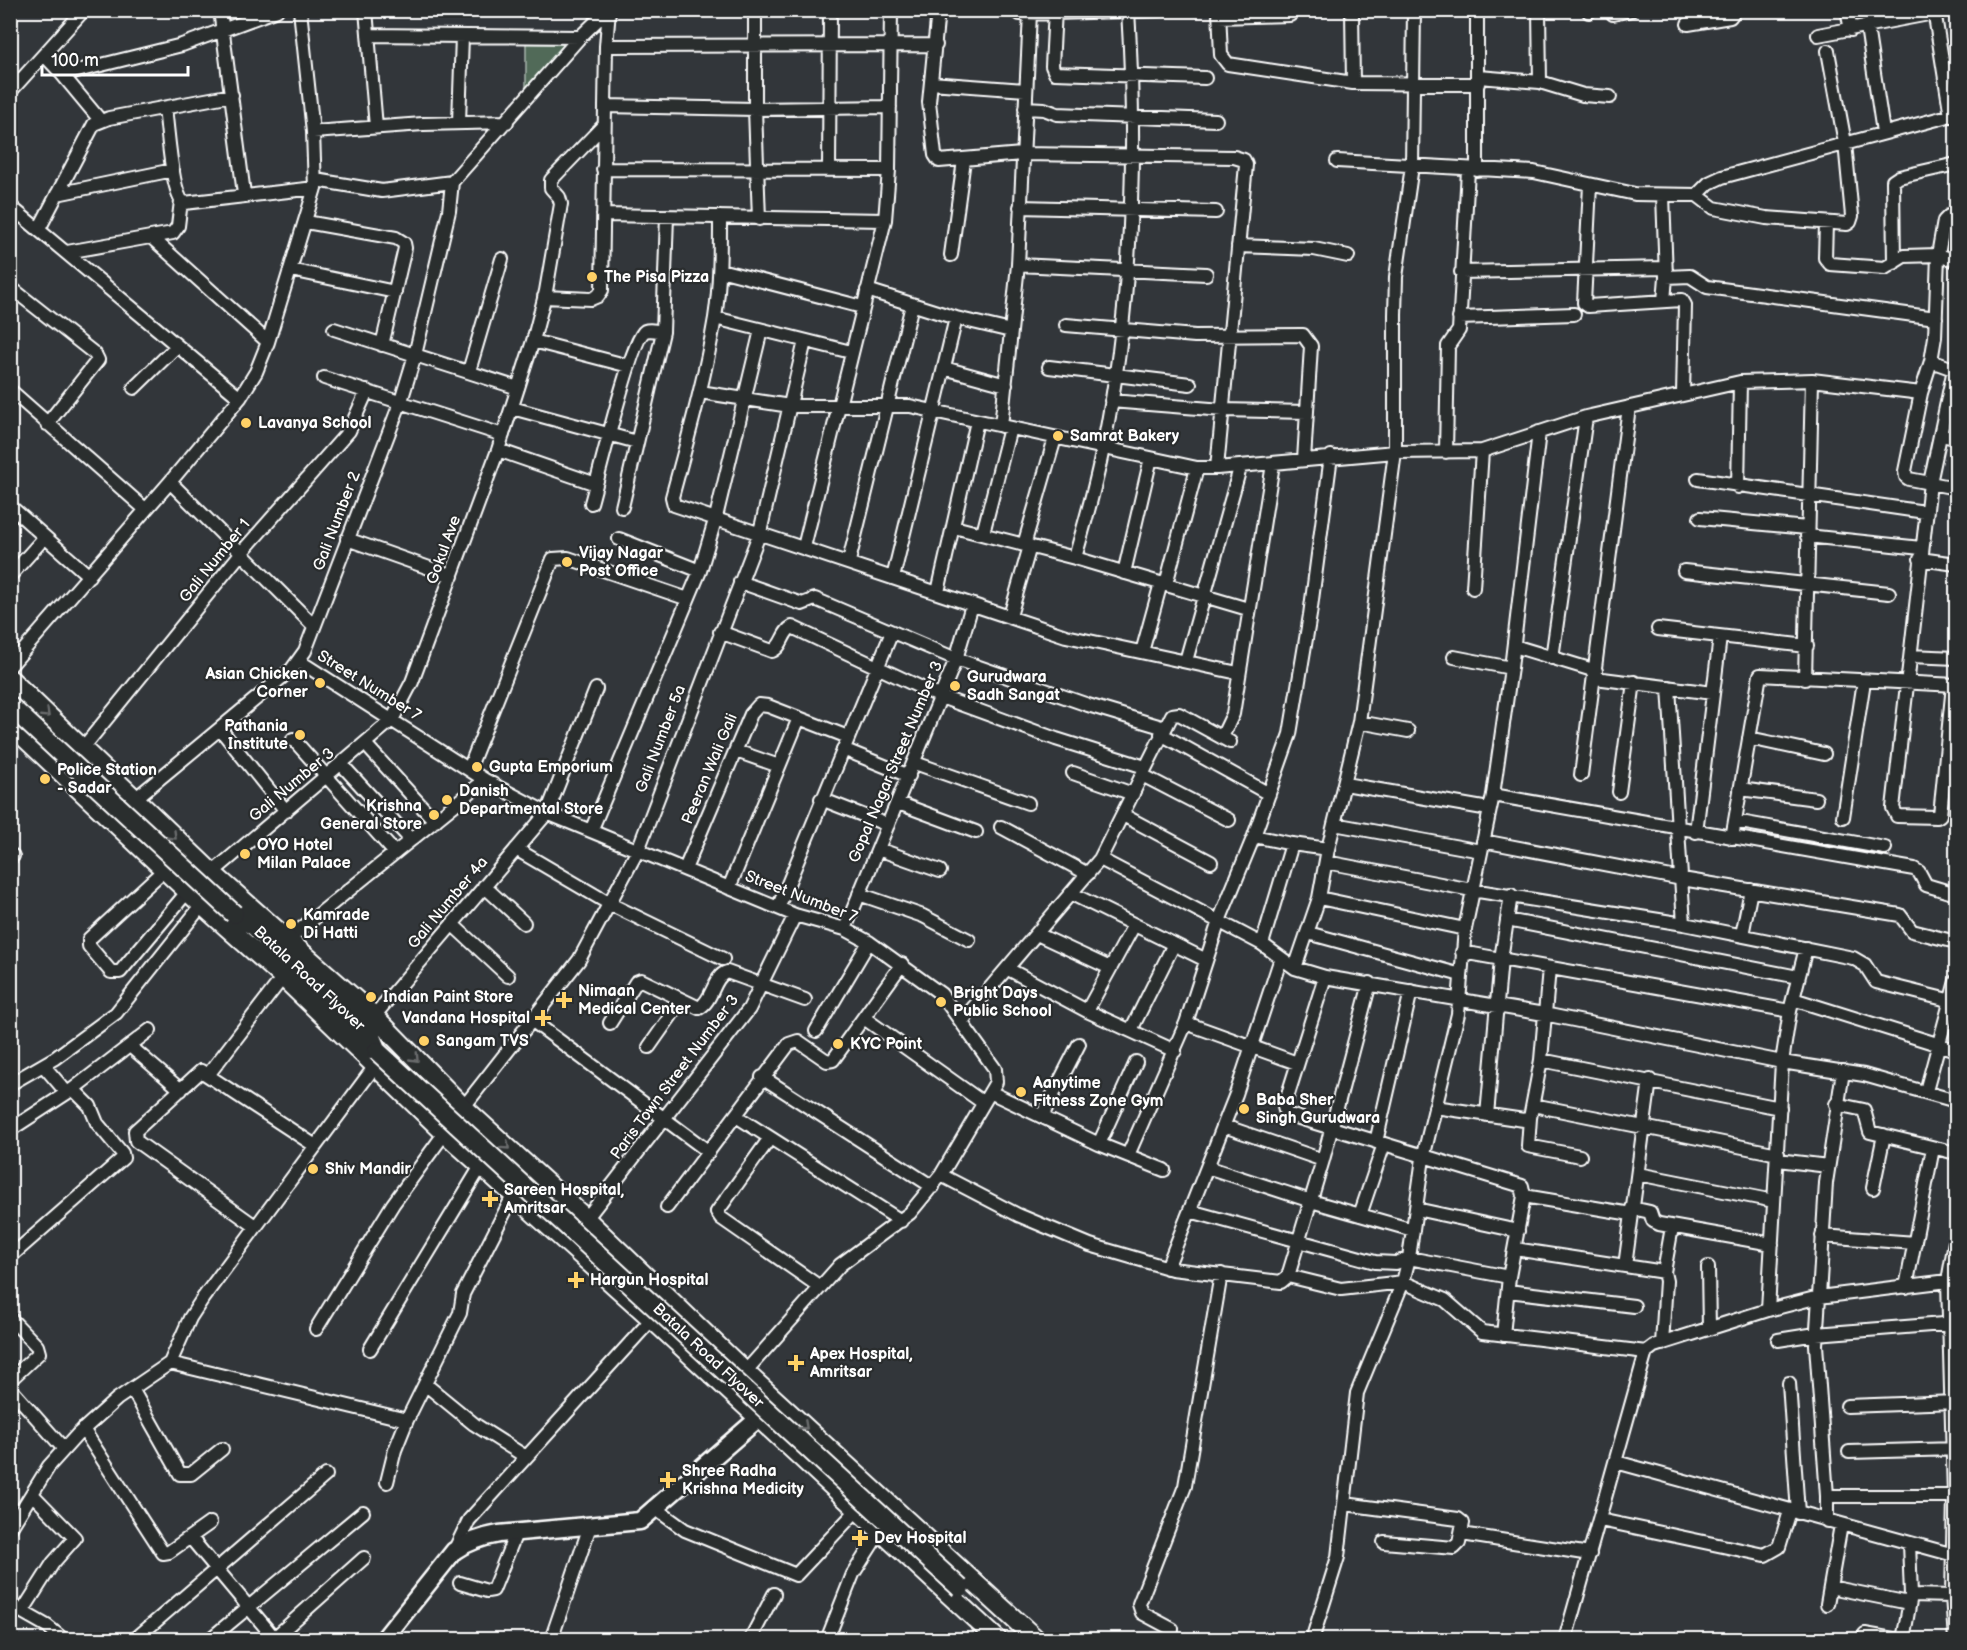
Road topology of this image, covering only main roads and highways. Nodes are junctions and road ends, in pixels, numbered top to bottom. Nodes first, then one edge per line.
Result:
1 (10, 679) edge
2 (10, 706) edge
3 (10, 724) edge
4 (376, 1058) junction
5 (960, 1588) junction
6 (998, 1640) edge
7 (1008, 1640) edge
8 (1020, 1640) edge
9 (1037, 1640) edge

1 -> 9 main road
2 - 4 main road, Batala Road Flyover, bridge
3 - 4 main road
4 - 5 main road, Batala Road Flyover, bridge
4 - 6 main road
5 - 7 main road, Batala Road Flyover
5 - 8 main road, Batala Road Flyover

